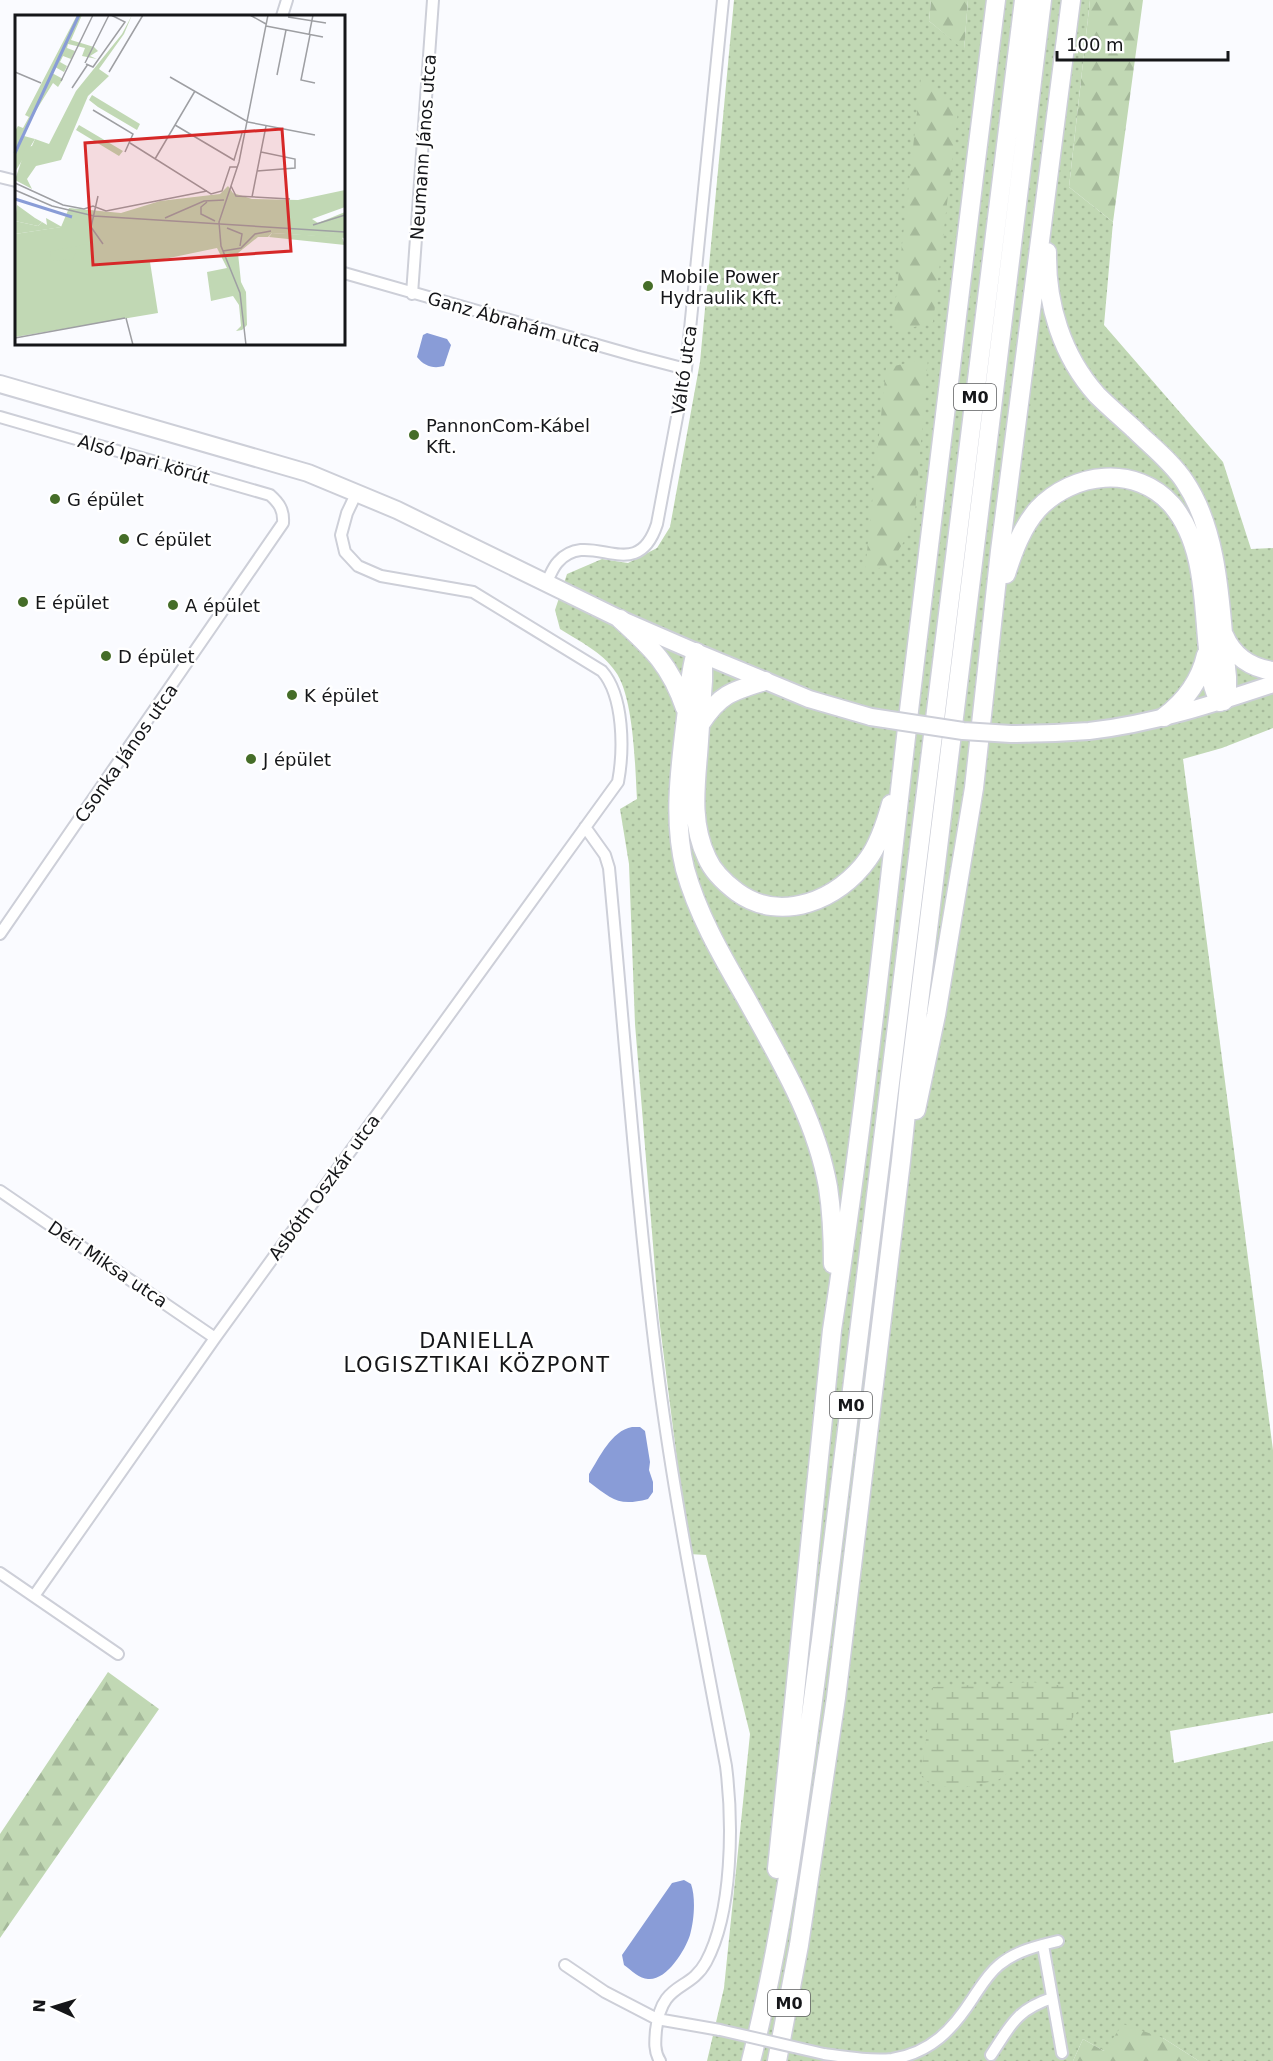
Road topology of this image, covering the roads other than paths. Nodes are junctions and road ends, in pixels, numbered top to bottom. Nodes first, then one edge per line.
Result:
1 (286, 0) edge
2 (433, 0) edge
3 (723, 0) edge
4 (996, 0) edge
5 (1024, 0) edge
6 (1042, 0) edge
7 (1071, 0) edge
8 (282, 15) edge
9 (0, 177) edge
10 (15, 181) edge
11 (1046, 192) junction
12 (345, 273) edge
13 (412, 294) junction
14 (686, 369) junction
15 (0, 384) edge
16 (0, 417) edge
17 (357, 492) junction
18 (282, 509) joint
19 (546, 583) junction
20 (620, 619) junction
21 (1221, 625) junction
22 (990, 647) junction
23 (1208, 647) junction
24 (696, 652) junction
25 (1273, 671) edge
26 (765, 681) junction
27 (1273, 684) edge
28 (1222, 702) junction
29 (687, 712) junction
30 (1164, 717) junction
31 (700, 725) junction
32 (903, 759) junction
33 (585, 827) junction
34 (0, 934) edge
35 (902, 1161) junction
36 (0, 1191) edge
37 (832, 1330) junction
38 (215, 1338) junction
39 (0, 1573) edge
40 (34, 1596) junction
41 (118, 1654) dead end
42 (1058, 1941) dead end
43 (1043, 1945) junction
44 (565, 1965) dead end
45 (1052, 1998) junction
46 (763, 2013) junction
47 (657, 2019) junction
48 (1062, 2053) dead end
49 (991, 2055) dead end
50 (660, 2061) edge
51 (751, 2061) edge
52 (777, 2061) edge

1 - 8 street
2 - 13 street, Neumann János utca
3 - 14 street, Váltó utca
4 - 32 highway
5 - 46 highway, M0
6 - 35 highway, M0
7 - 11 highway
9 - 10 street
11 - 21 highway
11 - 22 highway
12 - 13 street, Ganz Ábrahám utca
13 - 14 street, Ganz Ábrahám utca
14 - 19 street, Váltó utca
15 - 17 main road
16 - 18 street, Alsó Ipari körút
17 - 19 main road
17 - 33 street, Asbóth Oszkár utca
18 - 34 street, Csonka János utca
19 - 20 main road
20 - 24 main road
20 - 29 highway
21 - 25 highway
21 - 28 highway
22 - 23 highway
22 - 35 highway
23 - 28 highway
23 - 30 highway
24 - 26 main road
24 - 29 highway
24 - 31 highway
26 - 30 main road, bridge
26 - 31 highway
27 - 28 main road
28 - 30 main road
29 - 37 highway
31 - 32 highway
32 - 37 highway
33 - 38 street, Asbóth Oszkár utca
33 - 47 street
35 - 52 highway, M0
36 - 38 street, Déri Miksa utca
37 - 46 highway
38 - 40 street, Asbóth Oszkár utca
39 - 40 street
40 - 41 street
42 - 43 street
43 - 45 street
43 - 47 street, bridge
44 - 47 street
45 - 48 street
45 - 49 street
46 - 51 highway, M0
47 - 50 street

